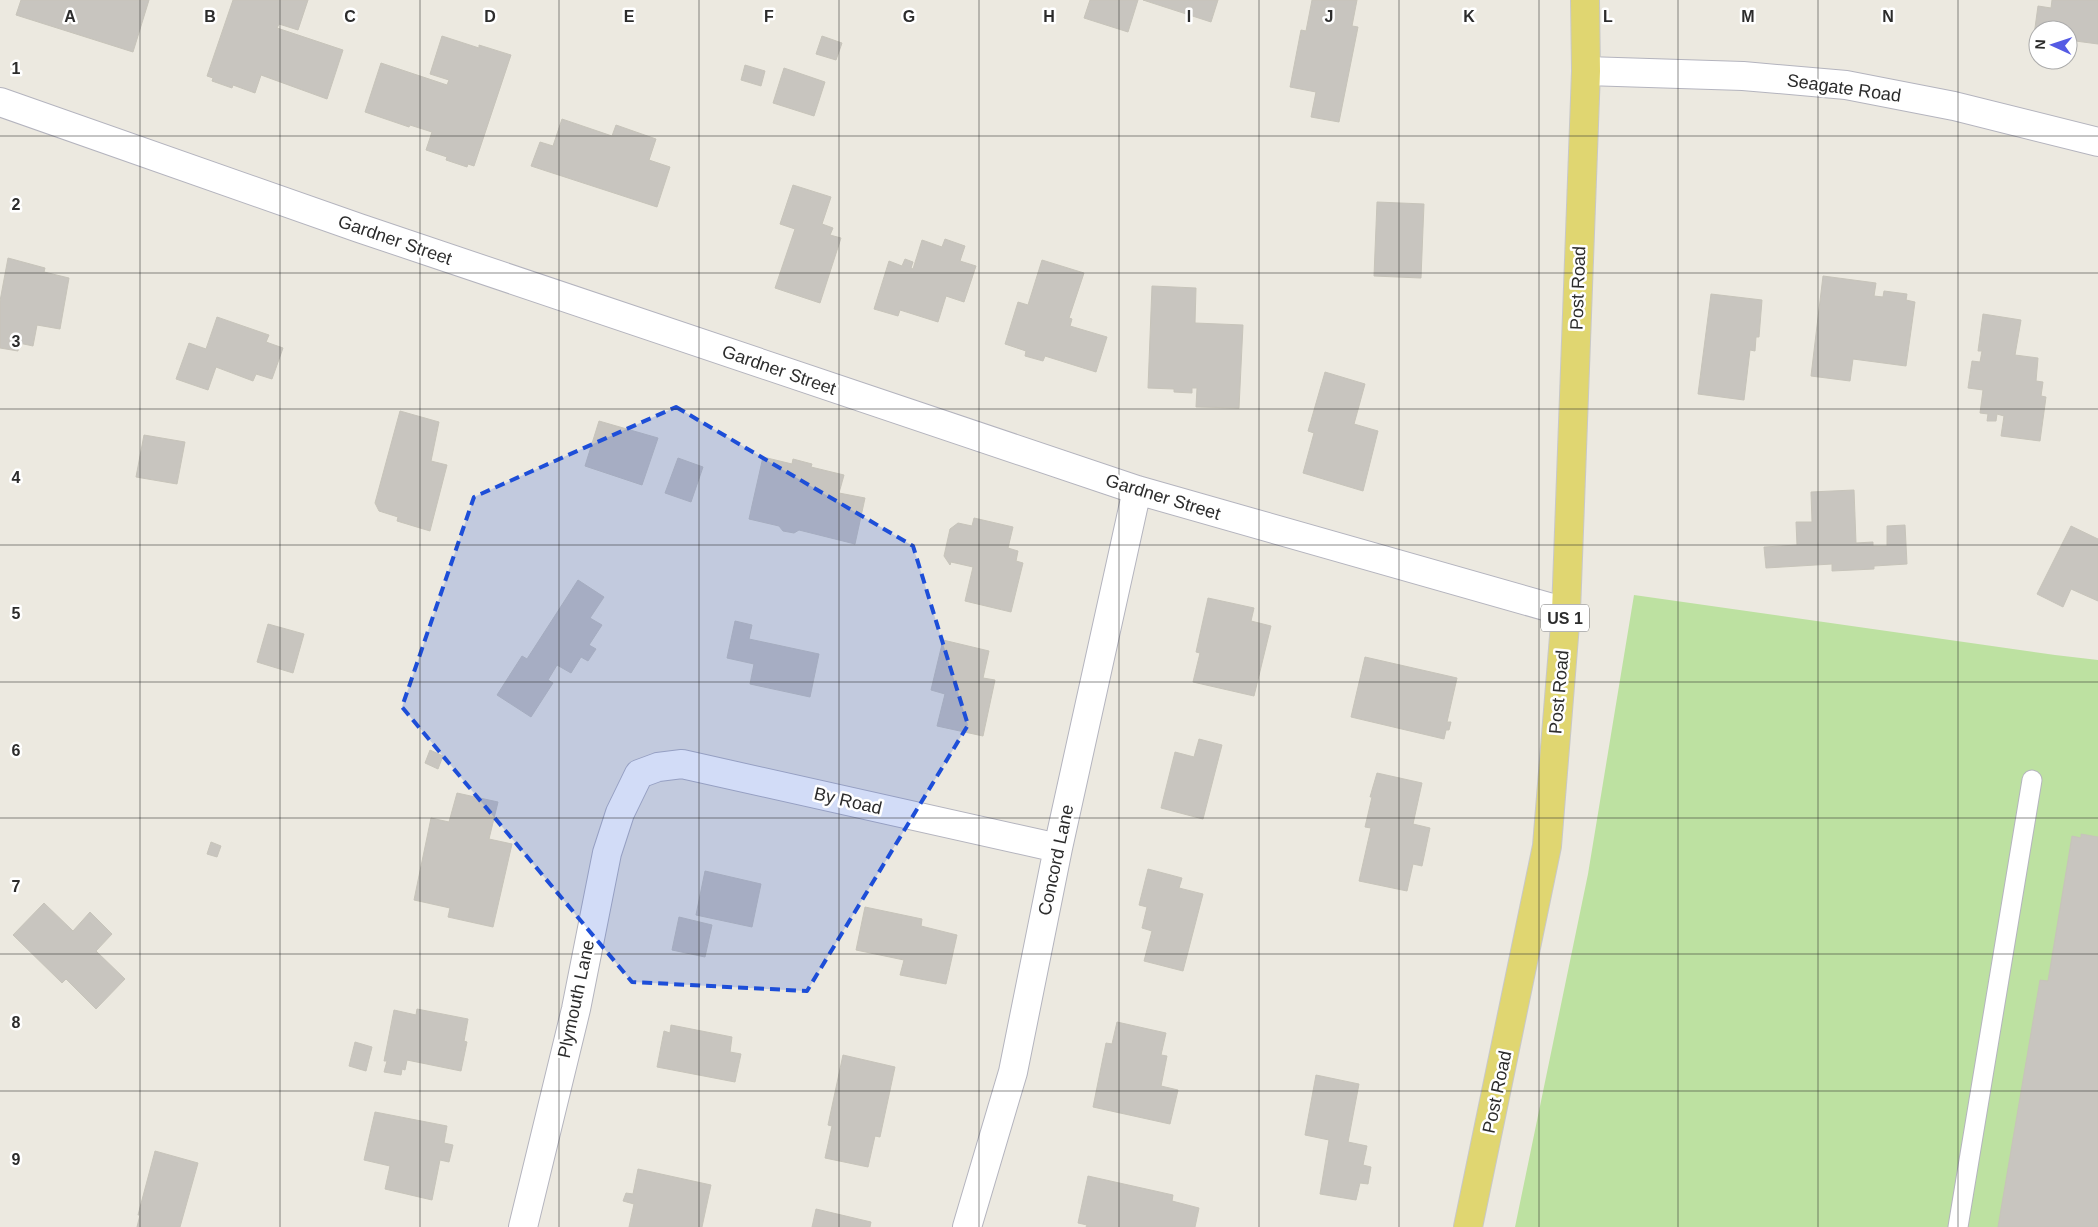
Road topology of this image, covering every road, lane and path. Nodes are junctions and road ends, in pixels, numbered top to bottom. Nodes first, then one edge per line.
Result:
1 (1585, 0) edge
2 (1586, 71) junction
3 (0, 102) edge
4 (2098, 142) edge
5 (1137, 490) junction
6 (1566, 612) junction
7 (639, 774) joint
8 (2032, 780) dead end
9 (1058, 848) junction
10 (523, 1227) edge
11 (967, 1227) edge
12 (1468, 1227) edge
13 (1958, 1227) edge

1 - 2 main road, Post Road / US 1
2 - 4 street, Seagate Road
2 - 6 main road, Post Road / US 1
3 - 5 street, Gardner Street
5 - 6 street, Gardner Street
5 - 9 street, Concord Lane
6 - 12 main road, Post Road / US 1
7 - 9 street, By Road
7 - 10 street, Plymouth Lane
8 - 13 lane
9 - 11 street, Concord Lane

